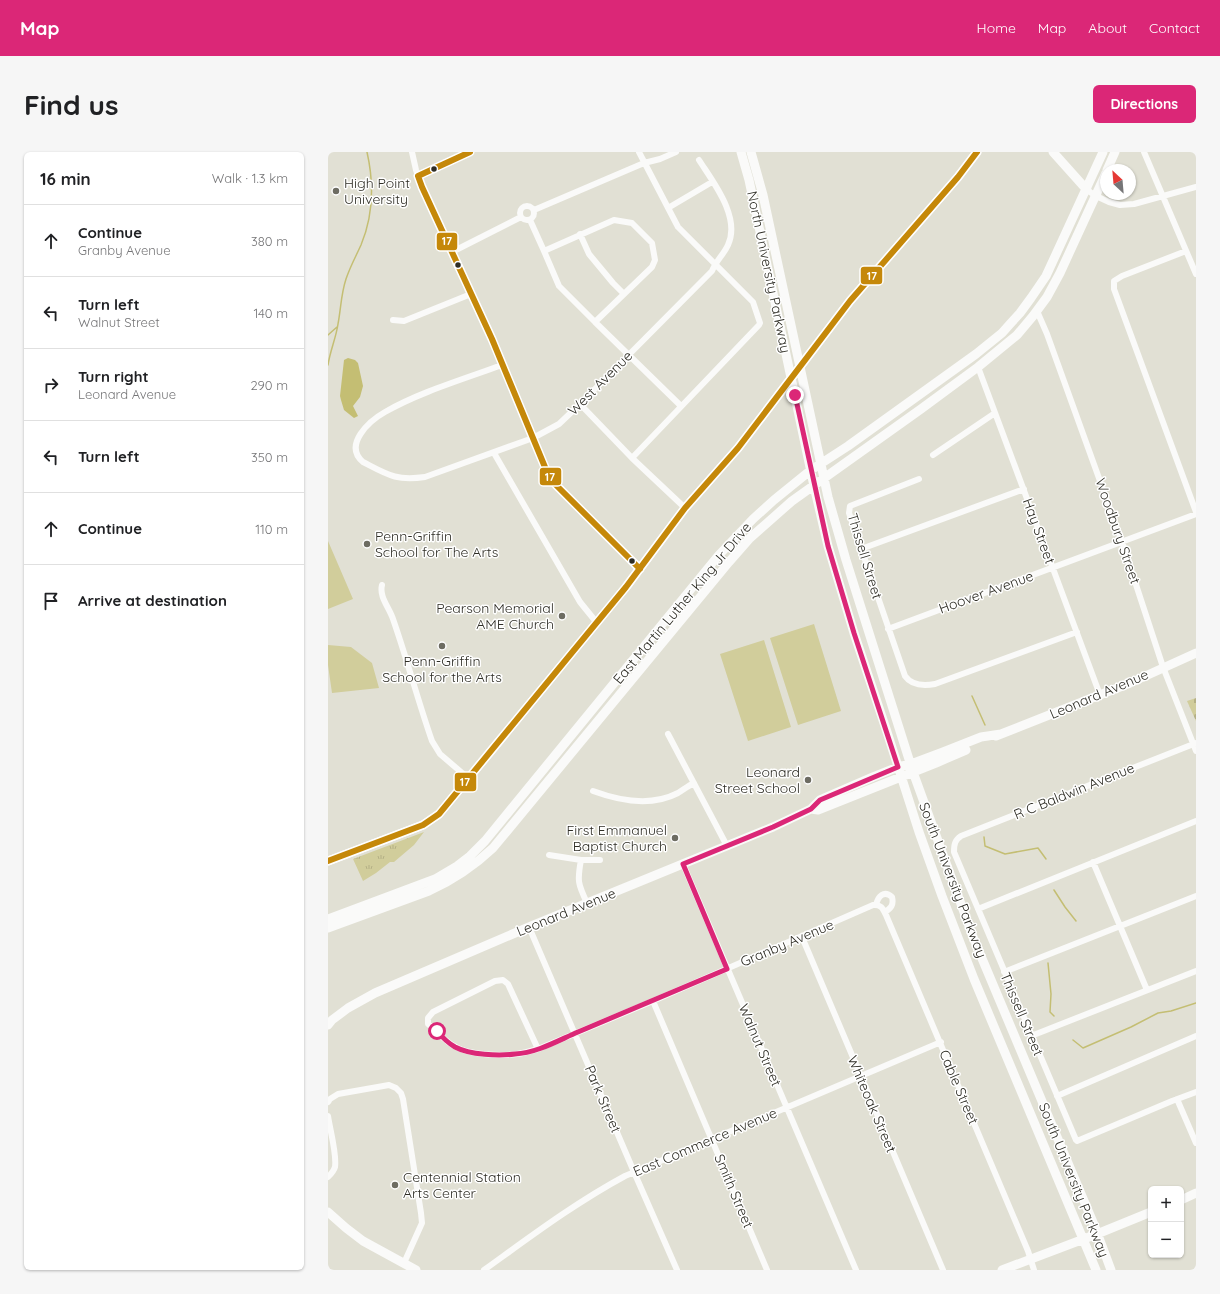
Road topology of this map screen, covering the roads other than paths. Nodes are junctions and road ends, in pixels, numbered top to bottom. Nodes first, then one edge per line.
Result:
1 (412, 152) edge
2 (470, 152) edge
3 (639, 152) edge
4 (676, 152) edge
5 (741, 152) edge
6 (751, 152) edge
7 (977, 152) edge
8 (1053, 152) edge
9 (1103, 152) edge
10 (1115, 152) edge
11 (1144, 152) edge
12 (699, 160) dead end
13 (644, 163) junction
14 (1110, 164) edge
15 (418, 176) junction
16 (712, 182) junction
17 (1100, 187) edge
18 (1196, 187) edge
19 (1087, 190) junction
20 (1096, 196) junction
21 (1163, 196) junction
22 (668, 208) junction
23 (534, 210) junction
24 (521, 217) junction
25 (530, 220) junction
26 (580, 234) junction
27 (1186, 251) junction
28 (452, 252) junction
29 (544, 252) junction
30 (715, 265) junction
31 (1196, 274) edge
32 (471, 294) junction
33 (624, 294) junction
34 (1037, 311) junction
35 (393, 320) dead end
36 (595, 322) junction
37 (629, 355) junction
38 (502, 365) junction
39 (978, 367) junction
40 (580, 404) junction
41 (681, 406) junction
42 (995, 413) junction
43 (533, 438) junction
44 (494, 453) junction
45 (933, 455) dead end
46 (632, 458) junction
47 (821, 464) junction
48 (811, 470) junction
49 (824, 479) junction
50 (918, 479) dead end
51 (814, 486) junction
52 (1024, 489) junction
53 (684, 508) junction
54 (1196, 513) edge
55 (1122, 542) junction
56 (861, 549) junction
57 (1053, 568) junction
58 (640, 569) junction
59 (382, 584) dead end
60 (597, 623) junction
61 (888, 629) junction
62 (1077, 632) junction
63 (1196, 653) edge
64 (1164, 667) junction
65 (1100, 694) junction
66 (668, 734) dead end
67 (1195, 744) edge
68 (1196, 751) edge
69 (898, 767) junction
70 (912, 768) junction
71 (901, 776) junction
72 (468, 778) junction
73 (694, 783) junction
74 (593, 791) dead end
75 (811, 809) junction
76 (1196, 821) edge
77 (955, 842) joint
78 (727, 846) junction
79 (549, 855) dead end
80 (581, 860) junction
81 (600, 860) dead end
82 (328, 861) edge
83 (1092, 862) junction
84 (683, 864) junction
85 (460, 870) junction
86 (1196, 896) edge
87 (587, 903) junction
88 (880, 908) joint
89 (978, 909) junction
90 (328, 919) edge
91 (1119, 926) junction
92 (530, 927) junction
93 (328, 928) edge
94 (802, 937) junction
95 (727, 969) junction
96 (1196, 971) edge
97 (1004, 972) junction
98 (1147, 990) junction
99 (653, 1001) junction
100 (328, 1025) edge
101 (574, 1034) junction
102 (1031, 1036) junction
103 (1196, 1036) edge
104 (941, 1042) junction
105 (538, 1049) junction
106 (861, 1076) junction
107 (1196, 1092) edge
108 (1057, 1096) junction
109 (1177, 1099) junction
110 (328, 1102) edge
111 (786, 1108) junction
112 (328, 1116) edge
113 (712, 1139) junction
114 (1196, 1143) edge
115 (634, 1172) junction
116 (328, 1177) edge
117 (1196, 1194) edge
118 (1184, 1199) edge
119 (328, 1212) edge
120 (1148, 1213) edge
121 (1097, 1234) junction
122 (1083, 1240) junction
123 (1030, 1259) junction
124 (406, 1266) edge
125 (416, 1270) edge
126 (484, 1270) edge
127 (677, 1270) edge
128 (767, 1270) edge
129 (856, 1270) edge
130 (943, 1270) edge
131 (1002, 1270) edge
132 (1034, 1270) edge
133 (1096, 1270) edge
134 (1111, 1270) edge

1 - 15 street
2 - 15 street
3 - 13 street
4 - 13 street
5 - 48 main road, North University Parkway
6 - 47 main road, North University Parkway
7 - 53 main road
8 - 19 main road
9 - 19 main road, East Martin Luther King Jr Drive
10 - 14 main road
11 - 21 street
12 - 16 street, West Avenue
13 - 22 street
13 - 23 street
15 - 28 street
16 - 22 street
16 - 30 street, West Avenue
17 - 20 main road, East Martin Luther King Jr Drive
18 - 21 street
19 - 20 street
19 - 47 main road, East Martin Luther King Jr Drive
20 - 21 street
20 - 34 main road, East Martin Luther King Jr Drive
21 - 27 street
22 - 30 street
23 - 24 street
23 - 25 street
24 - 25 street
24 - 28 street
25 - 29 street
26 - 29 street
26 - 33 street
26 - 33 street
27 - 31 street
27 - 54 street
28 - 32 street
29 - 36 street
30 - 37 street, West Avenue
30 - 41 street
32 - 35 street
32 - 38 street
33 - 36 street
34 - 39 main road, East Martin Luther King Jr Drive
34 - 55 street, Woodbury Street
36 - 37 street
37 - 40 street, West Avenue
37 - 41 street
38 - 43 street
38 - 44 street, West Avenue
39 - 42 street, Hay Street
39 - 49 main road, East Martin Luther King Jr Drive
40 - 43 street, West Avenue
40 - 46 street
41 - 46 street
42 - 45 street
42 - 52 street, Hay Street
43 - 44 street, West Avenue
43 - 58 street
44 - 60 street
46 - 53 street
47 - 48 main road, East Martin Luther King Jr Drive
47 - 49 main road, North University Parkway
48 - 51 main road, North University Parkway
48 - 85 main road, East Martin Luther King Jr Drive
49 - 51 main road, East Martin Luther King Jr Drive
49 - 70 main road, South University Parkway
50 - 56 street, Thissell Street
51 - 69 main road, South University Parkway
51 - 85 main road, East Martin Luther King Jr Drive
52 - 56 street
52 - 57 street, Hay Street
53 - 58 main road
54 - 55 street, Hoover Avenue
55 - 57 street, Hoover Avenue
55 - 64 street, Woodbury Street
56 - 61 street, Thissell Street
57 - 61 street, Hoover Avenue
57 - 62 street, Hay Street
58 - 60 main road
59 - 72 street
60 - 72 main road
61 - 62 street, Thissell Street
62 - 65 street, Hay Street
63 - 64 main road, Leonard Avenue
64 - 65 main road, Leonard Avenue
64 - 67 street, Woodbury Street
65 - 70 main road, Leonard Avenue
66 - 73 street
67 - 68 street, Woodbury Street
67 - 77 street, R C Baldwin Avenue
69 - 70 main road, Leonard Avenue
69 - 71 main road, South University Parkway
69 - 75 main road, Leonard Avenue
70 - 71 main road, Leonard Avenue
70 - 121 main road, South University Parkway
71 - 75 main road, Leonard Avenue
71 - 122 main road, South University Parkway
72 - 82 main road
73 - 74 street
73 - 78 street
75 - 78 main road, Leonard Avenue
76 - 83 street
77 - 89 street, Thissell Street
78 - 84 main road, Leonard Avenue
79 - 80 street
80 - 81 street
80 - 87 street
83 - 89 street
83 - 91 street
84 - 87 main road, Leonard Avenue
84 - 95 street, Walnut Street
85 - 90 main road, East Martin Luther King Jr Drive
85 - 93 main road, East Martin Luther King Jr Drive
86 - 91 street
87 - 92 main road, Leonard Avenue
88 - 94 street, Granby Avenue
88 - 104 street, Cable Street
89 - 97 street, Thissell Street
91 - 97 street
91 - 98 street
92 - 100 main road, Leonard Avenue
92 - 101 street, Park Street
94 - 95 street, Granby Avenue
94 - 106 street, Whiteoak Street
95 - 99 street, Granby Avenue
95 - 111 street, Walnut Street
96 - 98 street
97 - 102 street, Thissell Street
98 - 102 street
99 - 101 street, Granby Avenue
99 - 113 street, Smith Street
101 - 105 street, Granby Avenue
101 - 115 street, Park Street
102 - 108 street, Thissell Street
103 - 108 street
104 - 106 street, East Commerce Avenue
104 - 123 street, Cable Street
105 - 105 street, Granby Avenue
106 - 111 street, East Commerce Avenue
106 - 130 street, Whiteoak Street
107 - 109 street
108 - 109 street, Thissell Street
109 - 114 street
110 - 124 street
111 - 113 street, East Commerce Avenue
111 - 129 street, Walnut Street
112 - 116 street
113 - 115 street, East Commerce Avenue
113 - 128 street, Smith Street
115 - 126 street, East Commerce Avenue
115 - 127 street, Park Street
117 - 118 main road
119 - 124 main road
120 - 121 main road
121 - 122 main road
121 - 134 main road, South University Parkway
122 - 123 main road
122 - 133 main road, South University Parkway
123 - 131 main road
123 - 132 street, Cable Street
124 - 125 main road

